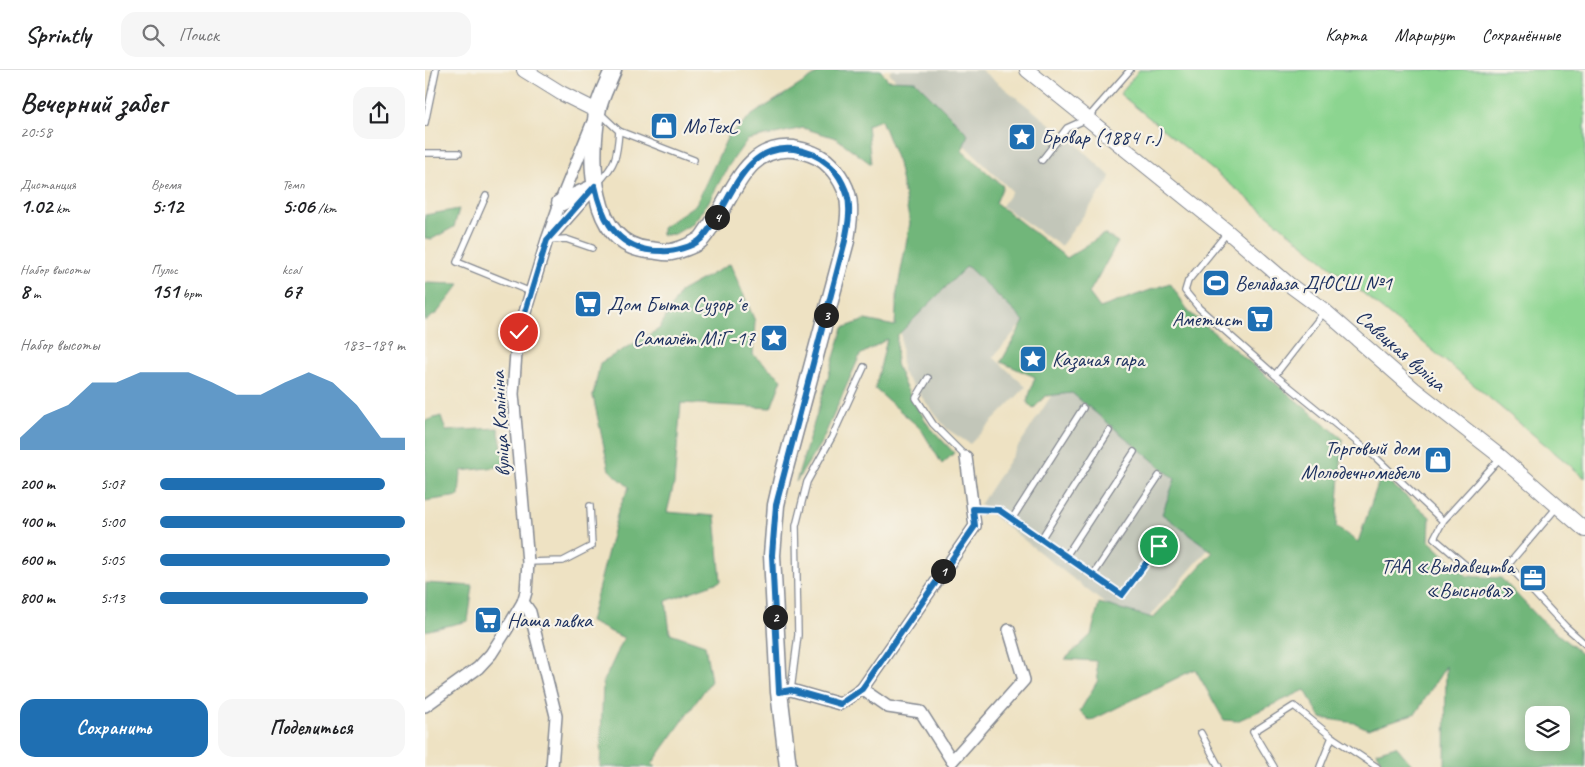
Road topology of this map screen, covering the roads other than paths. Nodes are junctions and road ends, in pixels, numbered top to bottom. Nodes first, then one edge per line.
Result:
1 (436, 70) edge
2 (524, 70) edge
3 (613, 70) edge
4 (1027, 70) edge
5 (1130, 70) edge
6 (597, 111) junction
7 (1087, 119) junction
8 (425, 123) edge
9 (619, 131) junction
10 (425, 153) edge
11 (459, 153) dead end
12 (694, 160) dead end
13 (1042, 160) dead end
14 (595, 186) junction
15 (486, 196) dead end
16 (560, 203) junction
17 (1228, 232) junction
18 (547, 240) junction
19 (592, 248) dead end
20 (531, 292) junction
21 (1325, 311) junction
22 (864, 367) dead end
23 (1275, 375) junction
24 (928, 378) dead end
25 (1083, 408) dead end
26 (1109, 431) dead end
27 (1134, 452) dead end
28 (966, 457) joint
29 (1501, 457) junction
30 (1159, 476) dead end
31 (590, 506) dead end
32 (1557, 506) junction
33 (973, 509) junction
34 (1012, 518) junction
35 (1443, 521) junction
36 (1585, 530) edge
37 (1041, 539) junction
38 (1159, 546) dead end
39 (1066, 556) junction
40 (528, 562) junction
41 (1469, 567) dead end
42 (1093, 575) junction
43 (523, 602) junction
44 (1009, 630) dead end
45 (1585, 644) edge
46 (862, 689) junction
47 (785, 691) junction
48 (425, 706) edge
49 (1201, 733) dead end
50 (1332, 737) junction
51 (952, 764) edge
52 (1319, 766) edge
53 (552, 767) edge
54 (789, 767) edge
55 (1219, 767) edge
56 (1274, 767) edge
57 (1377, 767) edge

1 - 8 lane
2 - 6 street
3 - 6 main road
4 - 7 street, Савецкая вуліца
5 - 7 lane
6 - 9 lane
6 - 14 main road
6 - 16 street, вуліца Калініна
7 - 13 lane
7 - 17 street, Савецкая вуліца
9 - 12 lane
9 - 14 lane
10 - 11 lane
14 - 16 main road
14 - 18 street
14 - 47 main road
15 - 20 lane
16 - 18 street, вуліца Калініна
17 - 21 street, Савецкая вуліца
17 - 23 lane
18 - 19 lane
18 - 20 street, вуліца Калініна
20 - 40 street, вуліца Калініна
21 - 23 lane
21 - 29 street, Савецкая вуліца
22 - 47 lane
23 - 35 lane
24 - 28 lane
25 - 34 lane
26 - 37 lane
27 - 39 lane
28 - 33 street
29 - 32 street, Савецкая вуліца
29 - 35 lane
30 - 42 lane
31 - 40 lane
32 - 36 street, Савецкая вуліца
32 - 45 lane
33 - 34 lane
33 - 46 street
34 - 37 lane
35 - 41 lane
37 - 39 lane
38 - 42 lane
39 - 42 lane
40 - 43 street, вуліца Калініна
43 - 48 street, вуліца Калініна
43 - 53 street
44 - 51 street
46 - 47 street
46 - 51 street
47 - 54 main road
49 - 55 lane
50 - 52 lane
50 - 56 lane
50 - 57 lane

